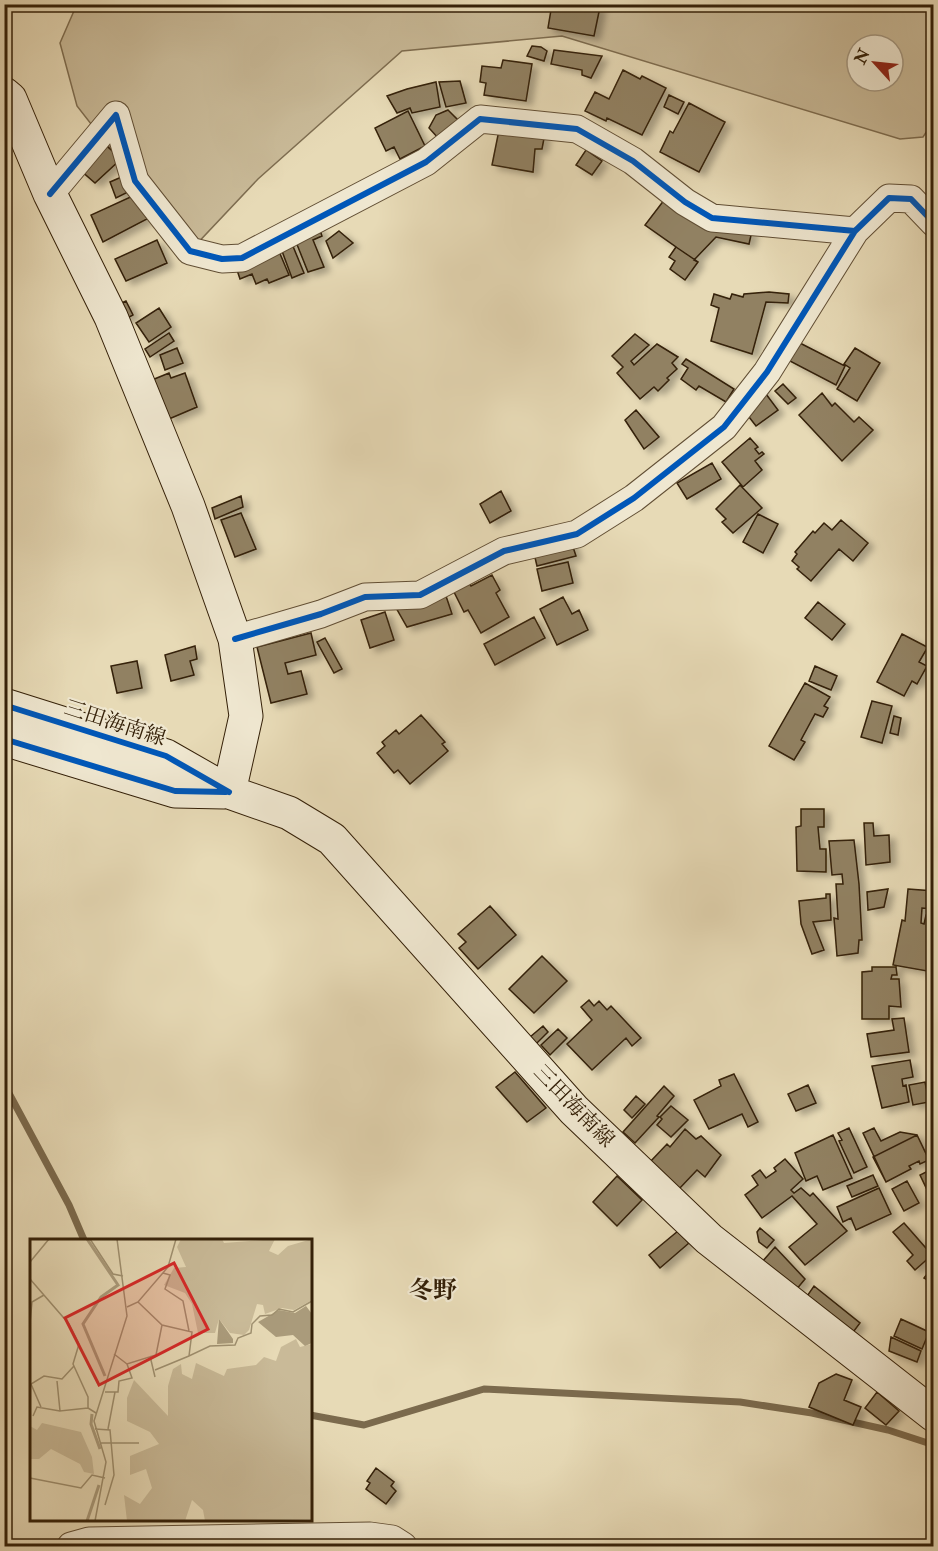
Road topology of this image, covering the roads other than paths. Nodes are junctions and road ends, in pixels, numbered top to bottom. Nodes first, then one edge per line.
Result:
1 (4, 94) edge
2 (50, 194) junction
3 (933, 223) edge
4 (855, 231) junction
5 (234, 639) junction
6 (4, 705) edge
7 (4, 739) edge
8 (229, 792) junction
9 (933, 1415) edge
10 (71, 1546) edge
11 (403, 1546) edge

1 - 2 main road
2 - 4 street
2 - 5 main road
3 - 4 street
4 - 5 street
5 - 8 main road
6 - 8 main road, 三田海南線
7 - 8 main road, 三田海南線
8 - 9 main road, 三田海南線
10 - 11 street

